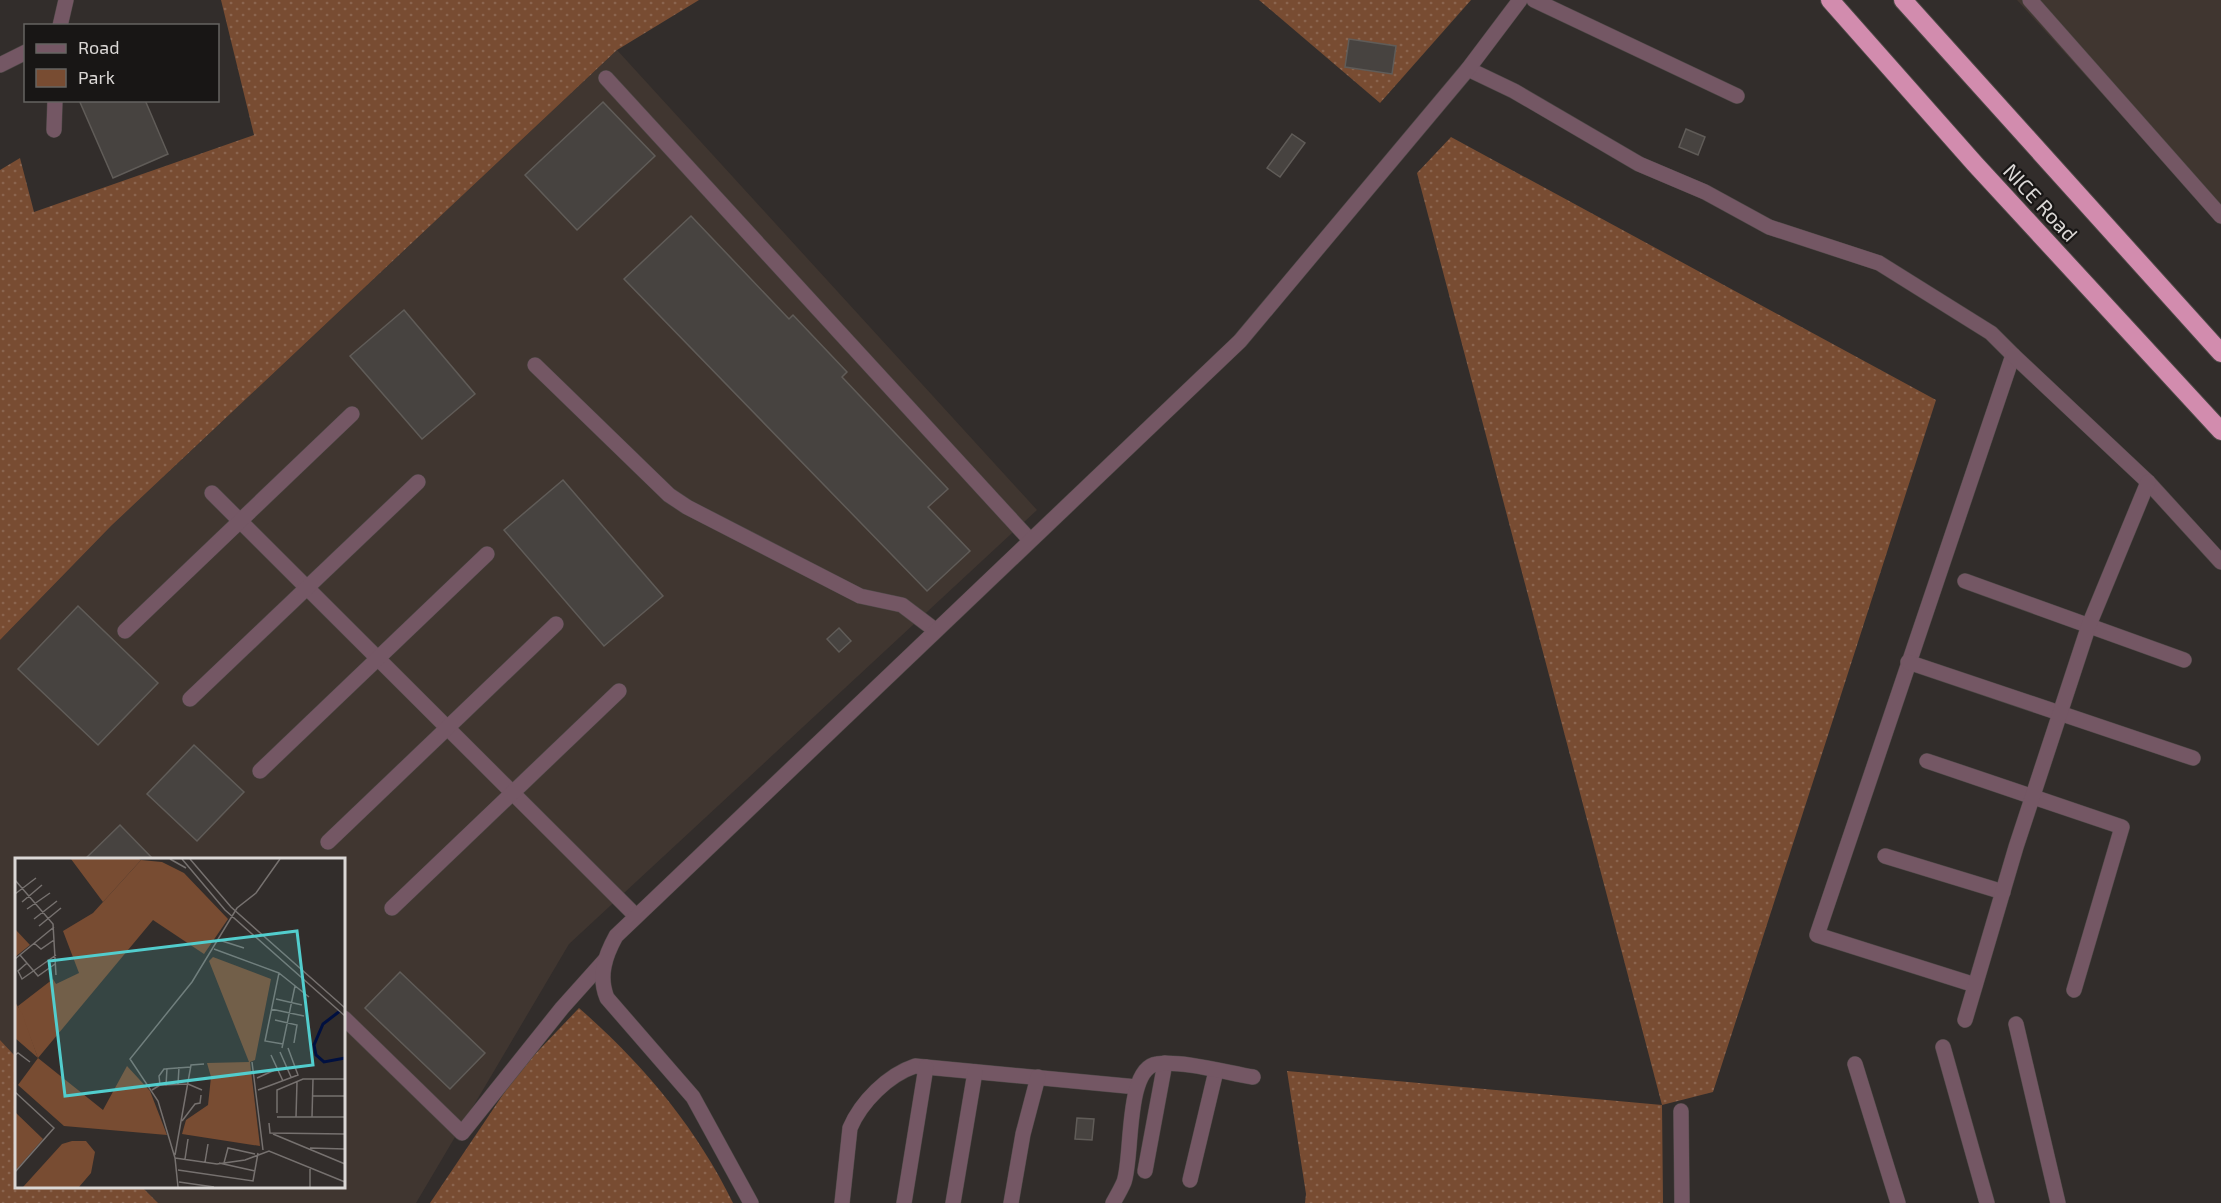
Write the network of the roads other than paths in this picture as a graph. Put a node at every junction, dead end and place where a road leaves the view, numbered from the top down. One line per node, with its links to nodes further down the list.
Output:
1 (66, 0): 7 (street)
2 (1520, 0): 10 (street)
3 (1534, 0): 12 (street)
4 (1830, 0): 20 (highway, NICE Road)
5 (1903, 0): 16 (highway, NICE Road)
6 (2030, 0): 15 (street)
7 (60, 24)
8 (24, 53): 9 (street)
9 (0, 65)
10 (1468, 69): 17 (street); 25 (street)
11 (606, 78): 25 (street)
12 (1737, 96)
13 (55, 102): 14 (street)
14 (54, 130)
15 (2221, 216)
16 (2221, 353)
17 (2013, 355): 22 (street); 36 (street)
18 (535, 365): 32 (street)
19 (352, 414): 24 (street)
20 (2221, 432)
21 (417, 482): 29 (street)
22 (2148, 482): 27 (street); 31 (street)
23 (212, 493): 24 (street)
24 (241, 521): 29 (street); 33 (street)
25 (1029, 540): 32 (street)
26 (487, 554): 34 (street)
27 (2221, 562)
28 (1965, 581): 31 (street)
29 (307, 587): 34 (street); 38 (street)
30 (556, 624): 40 (street)
31 (2089, 625): 35 (street); 39 (street)
32 (935, 630): 50 (street)
33 (125, 631)
34 (378, 658): 40 (street); 43 (street)
35 (2184, 660)
36 (1908, 662): 39 (street); 52 (street)
37 (620, 691): 44 (street)
38 (190, 699)
39 (2060, 713): 41 (street); 45 (street)
40 (447, 728): 44 (street); 46 (street)
41 (2193, 758)
42 (1927, 762): 45 (street)
43 (260, 771)
44 (512, 792): 49 (street); 50 (street)
45 (2032, 797): 48 (street); 53 (street)
46 (328, 842)
47 (1885, 856): 48 (street)
48 (2003, 892): 52 (street)
49 (392, 908)
50 (634, 915): 51 (street)
51 (605, 960): 54 (street); 70 (street)
52 (1975, 985): 55 (street)
53 (2073, 990)
54 (345, 1019)
55 (1965, 1020)
56 (2016, 1024): 78 (street)
57 (1942, 1047): 77 (street)
58 (1165, 1063): 61 (street); 65 (street); 67 (street)
59 (1855, 1064): 69 (street)
60 (926, 1067): 62 (street); 71 (street); 72 (street)
61 (1216, 1071): 64 (street); 68 (street)
62 (975, 1072): 63 (street); 73 (street)
63 (1038, 1077): 65 (street); 74 (street)
64 (1253, 1077)
65 (1137, 1087): 75 (street)
66 (1681, 1111): 76 (street)
67 (1144, 1171)
68 (1190, 1180)
69 (1895, 1202)
70 (751, 1203)
71 (842, 1203)
72 (904, 1203)
73 (953, 1203)
74 (1011, 1203)
75 (1113, 1203)
76 (1682, 1203)
77 (1987, 1203)
78 (2058, 1203)

